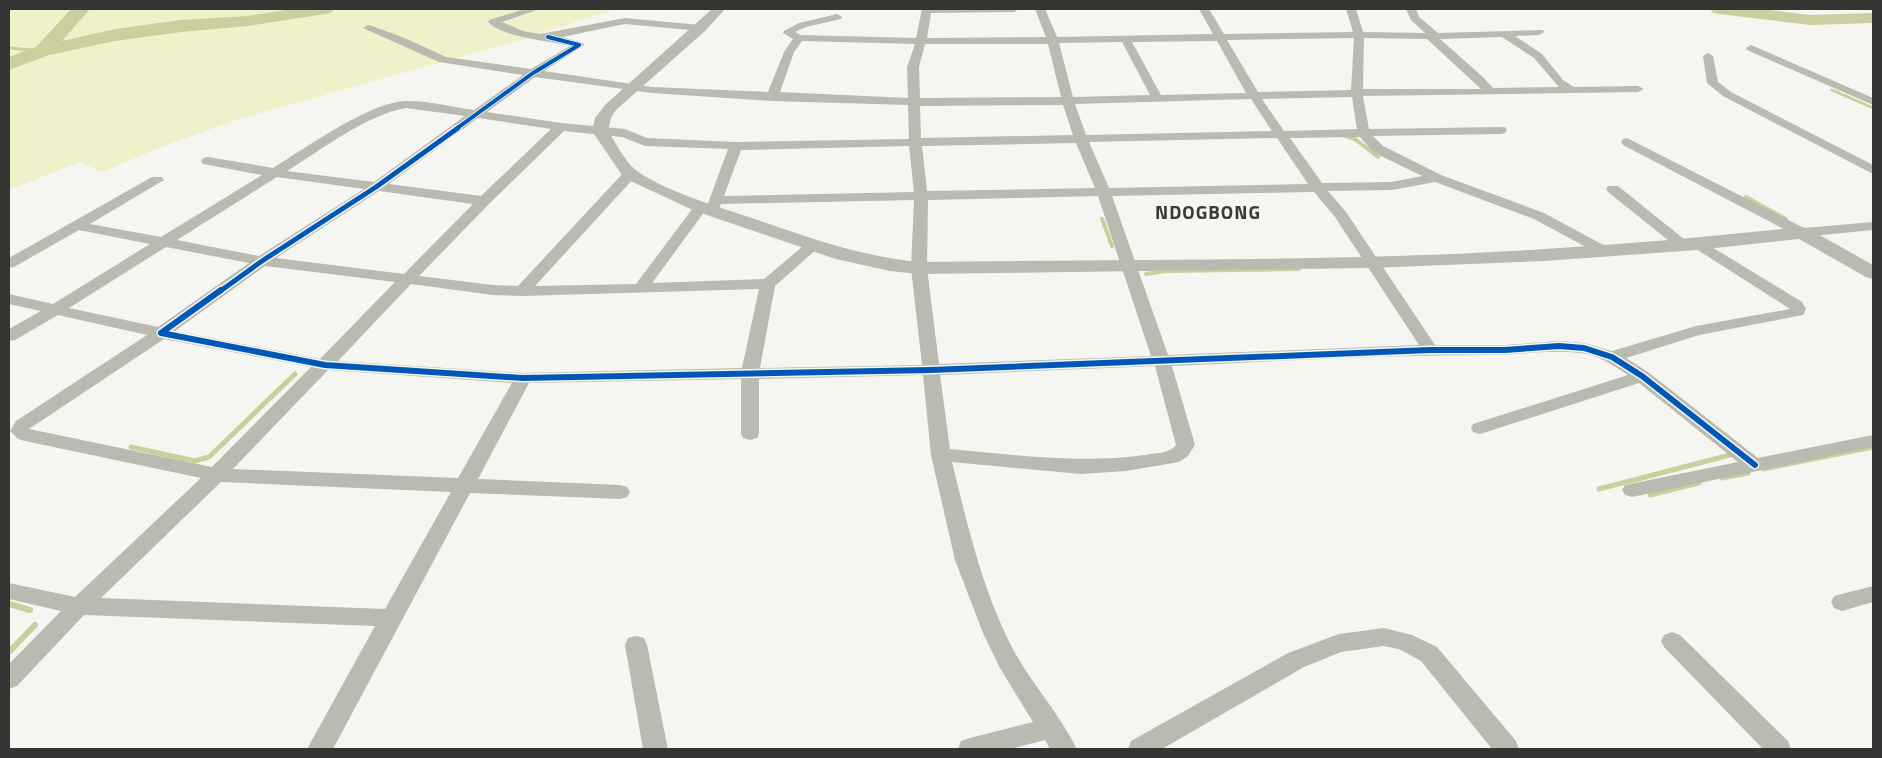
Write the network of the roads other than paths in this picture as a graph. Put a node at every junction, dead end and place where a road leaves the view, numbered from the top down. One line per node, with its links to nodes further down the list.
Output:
1 (534, 9): 16 (street)
2 (719, 9): 11 (main road)
3 (928, 9): 4 (street); 20 (street)
4 (1014, 9)
5 (1040, 9): 21 (street)
6 (1204, 9): 18 (street)
7 (1351, 9): 13 (street)
8 (1411, 9): 15 (street)
9 (837, 17): 17 (street)
10 (368, 28): 24 (street)
11 (700, 28): 16 (street); 25 (main road)
12 (1539, 32): 14 (street)
13 (1359, 35): 15 (street); 18 (street); 29 (street)
14 (1506, 35): 15 (street); 27 (street)
15 (1433, 36): 28 (street)
16 (548, 37): 24 (street)
17 (799, 38): 20 (street); 31 (street)
18 (1223, 38): 19 (street); 30 (street)
19 (1126, 40): 21 (street); 32 (street)
20 (921, 41): 21 (street); 34 (street)
21 (1053, 42): 33 (street)
22 (1751, 48): 35 (street)
23 (1708, 56): 47 (street)
24 (533, 73): 25 (street); 36 (street)
25 (631, 88): 31 (street); 39 (main road)
26 (1638, 89): 27 (street)
27 (1573, 90): 28 (street)
28 (1490, 92): 29 (street)
29 (1357, 93): 30 (street); 40 (street)
30 (1254, 96): 32 (street); 41 (street)
31 (772, 97): 34 (street)
32 (1157, 98): 33 (street)
33 (1068, 101): 34 (street); 42 (street)
34 (915, 102): 43 (street)
35 (1873, 102)
36 (475, 114): 37 (street); 48 (street); 52 (street)
37 (562, 127): 39 (street); 57 (street)
38 (1501, 130): 40 (street)
39 (600, 131): 45 (street); 49 (main road)
40 (1364, 134): 41 (street); 50 (street)
41 (1281, 135): 42 (street); 53 (street)
42 (1081, 139): 43 (street); 55 (street)
43 (915, 142): 45 (street); 56 (street)
44 (1626, 142): 61 (street)
45 (736, 146): 58 (street)
46 (208, 161): 48 (street)
47 (1873, 170)
48 (276, 173): 52 (street); 62 (street)
49 (630, 174): 58 (main road); 75 (street)
50 (1436, 178): 53 (street); 65 (street)
51 (156, 180): 59 (street)
52 (376, 187): 57 (street); 66 (street)
53 (1318, 188): 55 (street); 67 (street)
54 (1613, 189): 63 (street)
55 (1104, 192): 56 (street); 69 (street)
56 (921, 195): 58 (street); 70 (street)
57 (484, 201): 72 (street)
58 (710, 206): 64 (main road); 74 (street)
59 (75, 225): 62 (street); 68 (street)
60 (1873, 226): 61 (street)
61 (1802, 234): 63 (main road); 71 (main road)
62 (163, 242): 66 (street); 77 (street)
63 (1690, 244): 65 (main road); 81 (street)
64 (814, 245): 70 (main road); 73 (street)
65 (1602, 250): 67 (main road)
66 (262, 261): 72 (street); 78 (street)
67 (1370, 262): 69 (main road); 80 (street)
68 (9, 264)
69 (1127, 264): 70 (main road); 82 (street)
70 (919, 268): 84 (street)
71 (1873, 273)
72 (407, 279): 75 (street); 83 (street)
73 (768, 284): 74 (street); 85 (street)
74 (641, 288): 75 (street)
75 (522, 291)
76 (9, 299): 77 (street)
77 (56, 309): 78 (street); 79 (street)
78 (161, 333): 83 (street); 93 (street)
79 (9, 336)
80 (1430, 350): 81 (street); 82 (street)
81 (1612, 357): 86 (street)
82 (1162, 362): 84 (street); 91 (street)
83 (325, 365): 87 (street); 93 (street)
84 (931, 370): 85 (street); 91 (street)
85 (750, 373): 87 (street); 89 (street)
86 (1642, 376): 88 (street); 92 (street)
87 (523, 378): 94 (street)
88 (1480, 428)
89 (750, 434)
90 (1873, 441): 92 (street)
91 (941, 455): 105 (street)
92 (1755, 465): 95 (street)
93 (216, 475): 94 (street); 100 (street)
94 (465, 484): 96 (street); 101 (street)
95 (1632, 490)
96 (620, 492)
97 (9, 591): 100 (street)
98 (1873, 594): 99 (street)
99 (1842, 602)
100 (79, 606): 101 (street); 104 (street)
101 (391, 618): 106 (street)
102 (1672, 641): 112 (street)
103 (636, 645): 107 (street)
104 (9, 678)
105 (1050, 728): 108 (street); 109 (street)
106 (320, 749)
107 (656, 749)
108 (970, 749)
109 (1064, 749)
110 (1140, 749): 111 (street)
111 (1507, 749)
112 (1779, 749)

